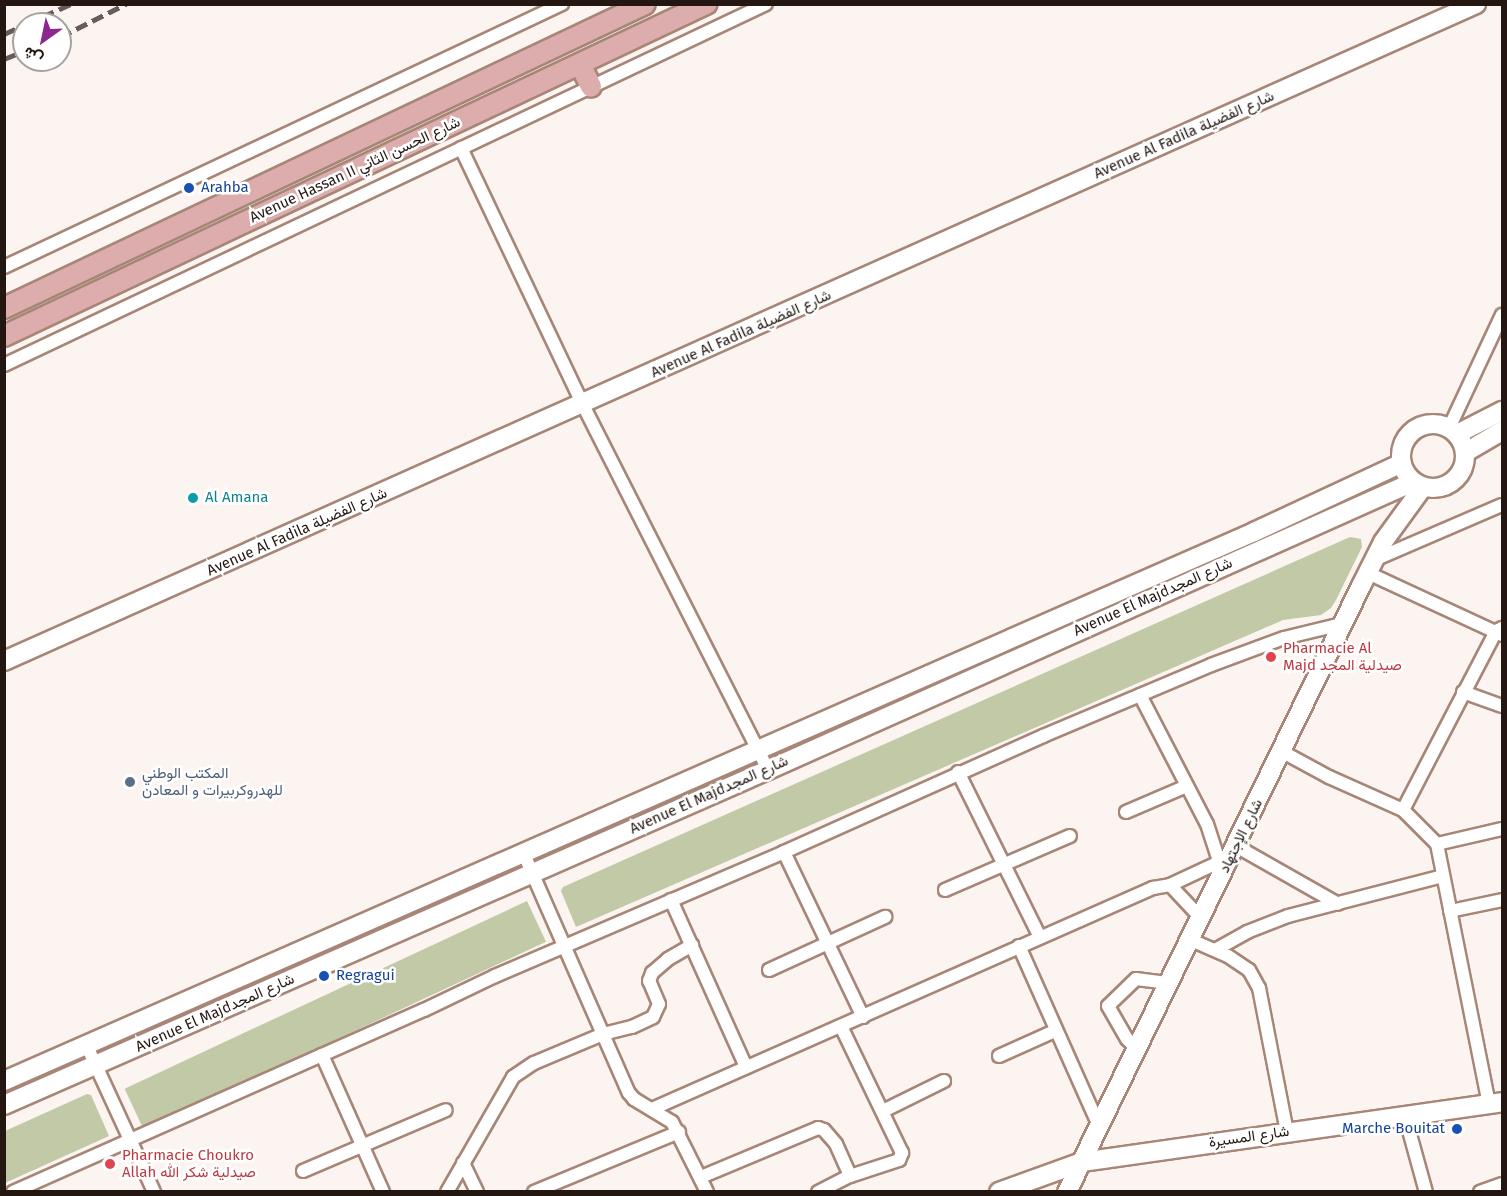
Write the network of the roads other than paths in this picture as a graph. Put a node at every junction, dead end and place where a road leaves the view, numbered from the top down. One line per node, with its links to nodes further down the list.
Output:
1 (562, 4): 9 (street)
2 (645, 4): 10 (main road, Avenue Hassan II شارع الحسن الثاني)
3 (706, 4): 6 (main road, Avenue Hassan II شارع الحسن الثاني)
4 (766, 4): 7 (street)
5 (1476, 4): 14 (main road, Avenue Al Fadila شارع الفضيلة)
6 (580, 64): 7 (main road); 12 (main road, Avenue Hassan II شارع الحسن الثاني)
7 (591, 87): 8 (street)
8 (461, 148): 13 (street); 14 (street)
9 (4, 267)
10 (4, 308)
11 (1503, 315): 17 (street)
12 (4, 336)
13 (4, 364)
14 (583, 405): 25 (main road, Avenue Al Fadila شارع الفضيلة); 29 (street)
15 (1503, 411): 17 (main road)
16 (1503, 430): 18 (main road)
17 (1453, 431): 18 (main road); 19 (main road)
18 (1466, 452): 20 (main road)
19 (1402, 464): 20 (main road); 29 (main road, Avenue El Majdشارع المجد)
20 (1418, 484): 22 (main road, شارع الإجتهاد); 31 (main road, Avenue El Majdشارع المجد)
21 (1503, 505): 22 (street)
22 (1371, 566): 23 (main road, شارع الإجتهاد); 24 (street)
23 (1342, 624): 27 (street); 30 (main road, شارع الإجتهاد)
24 (1500, 631): 26 (street)
25 (4, 662)
26 (1463, 692): 28 (street); 35 (street)
27 (1140, 695): 32 (street); 33 (street)
28 (1503, 706)
29 (758, 750): 31 (street); 34 (main road, Avenue El Majdشارع المجد)
30 (1281, 751): 35 (street); 41 (main road, شارع الإجتهاد)
31 (768, 770): 37 (main road, Avenue El Majdشارع المجد)
32 (958, 772): 43 (street); 44 (street)
33 (1187, 786): 36 (street); 45 (street)
34 (643, 800): 37 (main road); 42 (main road, Avenue El Majdشارع المجد)
35 (1403, 810): 40 (street)
36 (1126, 812)
37 (653, 820): 46 (main road, Avenue El Majdشارع المجد)
38 (1503, 829): 40 (street)
39 (1070, 836): 44 (street)
40 (1437, 844): 47 (street)
41 (1236, 846): 45 (main road, شارع الإجتهاد); 52 (street)
42 (524, 852): 46 (street); 69 (main road, Avenue El Majdشارع المجد)
43 (784, 852): 50 (street); 59 (street)
44 (1003, 863): 49 (street); 56 (street)
45 (1223, 863): 48 (street); 55 (main road, شارع الإجتهاد)
46 (532, 873): 60 (street); 73 (main road, Avenue El Majdشارع المجد)
47 (1443, 876): 52 (street); 53 (street)
48 (1170, 885): 55 (street); 56 (street)
49 (945, 890)
50 (671, 900): 58 (street); 60 (street)
51 (1503, 900): 53 (street)
52 (1338, 904): 62 (street)
53 (1450, 911): 77 (street)
54 (885, 917): 59 (street)
55 (1201, 918): 57 (main road, شارع الإجتهاد)
56 (1040, 937): 61 (street)
57 (1191, 940): 62 (street); 64 (main road, شارع الإجتهاد)
58 (692, 945): 68 (street); 74 (street)
59 (828, 945): 63 (street); 65 (street)
60 (567, 946): 68 (street); 71 (street)
61 (1019, 946): 65 (street); 67 (street)
62 (1215, 951): 85 (street)
63 (769, 970)
64 (1170, 983): 70 (main road, شارع الإجتهاد); 70 (street)
65 (863, 1017): 66 (street)
66 (841, 1026): 74 (street); 81 (street)
67 (1055, 1031): 72 (street); 83 (street)
68 (603, 1034): 79 (street); 89 (street)
69 (86, 1044): 73 (street); 75 (main road, Avenue El Majdشارع المجد)
70 (1137, 1049): 83 (main road, شارع الإجتهاد)
71 (322, 1054): 86 (street); 87 (street)
72 (999, 1056)
73 (96, 1065): 78 (main road, Avenue El Majdشارع المجد); 86 (street)
74 (746, 1067): 79 (street)
75 (4, 1081)
76 (944, 1081): 81 (street)
77 (1496, 1103): 82 (main road, شارع المسيرة)
78 (4, 1105)
79 (652, 1109): 84 (street)
80 (446, 1110): 87 (street)
81 (883, 1111): 91 (street)
82 (1405, 1116): 85 (main road, شارع المسيرة); 105 (street)
83 (1099, 1126): 88 (main road, شارع الإجتهاد)
84 (679, 1132): 92 (street); 100 (street)
85 (1287, 1132): 88 (main road, شارع المسيرة)
86 (130, 1139): 94 (street); 96 (street)
87 (364, 1146): 90 (street); 97 (street)
88 (1082, 1162): 103 (main road, شارع المسيرة); 104 (main road, شارع الإجتهاد)
89 (463, 1163): 98 (street); 99 (street)
90 (303, 1171)
91 (850, 1176): 92 (street); 102 (street)
92 (701, 1177): 101 (street)
93 (1503, 1185): 106 (street)
94 (28, 1188): 95 (street)
95 (13, 1191)
96 (154, 1191)
97 (382, 1191)
98 (447, 1191)
99 (477, 1191)
100 (534, 1191)
101 (707, 1191)
102 (818, 1191)
103 (999, 1191)
104 (1067, 1191)
105 (1426, 1191)
106 (1480, 1191)

